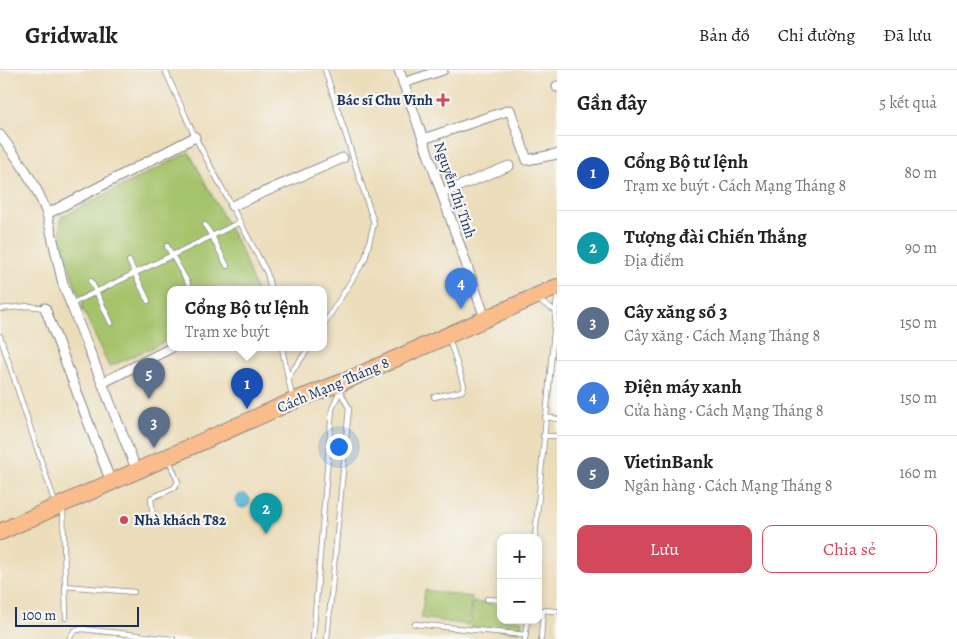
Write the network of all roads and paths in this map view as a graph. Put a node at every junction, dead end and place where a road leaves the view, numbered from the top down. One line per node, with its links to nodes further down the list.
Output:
1 (165, 70): 7 (lane)
2 (325, 70): 36 (lane)
3 (399, 70): 5 (street, Nguyễn Thị Tính)
4 (443, 70): 5 (street)
5 (403, 83): 8 (street, Nguyễn Thị Tính)
6 (0, 135): 14 (street)
7 (195, 136): 13 (lane); 14 (street)
8 (423, 139): 9 (street); 12 (street, Nguyễn Thị Tính)
9 (557, 154)
10 (343, 158): 13 (street)
11 (509, 166): 12 (street)
12 (442, 193): 35 (street, Nguyễn Thị Tính)
13 (232, 206): 15 (lane)
14 (47, 214): 31 (street)
15 (240, 222): 17 (lane); 25 (lane)
16 (205, 225): 17 (lane)
17 (212, 236): 19 (lane); 21 (lane)
18 (167, 246): 19 (lane)
19 (172, 256): 22 (lane); 24 (lane)
20 (129, 261): 22 (lane)
21 (227, 266)
22 (135, 274): 27 (lane); 30 (lane)
23 (91, 281): 27 (lane)
24 (188, 284)
25 (270, 286)
26 (557, 287): 28 (highway, Cách Mạng Tháng 8)
27 (96, 292): 31 (lane); 37 (lane)
28 (533, 297): 34 (lane); 35 (highway, Cách Mạng Tháng 8)
29 (557, 298): 34 (lane)
30 (148, 301)
31 (71, 304): 44 (street)
32 (45, 308): 33 (lane); 54 (street)
33 (0, 309)
34 (556, 311): 48 (lane)
35 (485, 318): 38 (highway, Cách Mạng Tháng 8)
36 (327, 320)
37 (111, 323)
38 (448, 335): 45 (highway, Cách Mạng Tháng 8); 46 (lane)
39 (0, 336): 55 (lane)
40 (167, 350): 44 (street)
41 (283, 351): 43 (lane)
42 (307, 351): 43 (lane)
43 (288, 377): 47 (lane)
44 (102, 383): 53 (street)
45 (342, 388): 47 (highway, Cách Mạng Tháng 8); 72 (lane); 73 (lane)
46 (434, 397)
47 (293, 401): 52 (highway, Cách Mạng Tháng 8)
48 (545, 418): 49 (lane); 50 (lane)
49 (557, 419)
50 (543, 436): 51 (lane); 58 (lane)
51 (557, 436)
52 (168, 457): 53 (highway, Cách Mạng Tháng 8); 56 (lane)
53 (137, 470): 54 (highway, Cách Mạng Tháng 8)
54 (111, 482): 55 (highway, Cách Mạng Tháng 8)
55 (59, 506): 57 (highway, Cách Mạng Tháng 8); 59 (lane)
56 (153, 519)
57 (0, 531)
58 (535, 534)
59 (65, 586): 60 (lane); 65 (lane)
60 (134, 592)
61 (487, 599): 62 (lane)
62 (497, 600)
63 (542, 610): 64 (lane)
64 (557, 611)
65 (66, 618)
66 (415, 624): 69 (lane)
67 (527, 624): 69 (lane)
68 (541, 624): 74 (lane)
69 (526, 637)
70 (69, 639): 71 (lane)
71 (171, 639)
72 (313, 639)
73 (326, 639)
74 (541, 639)

